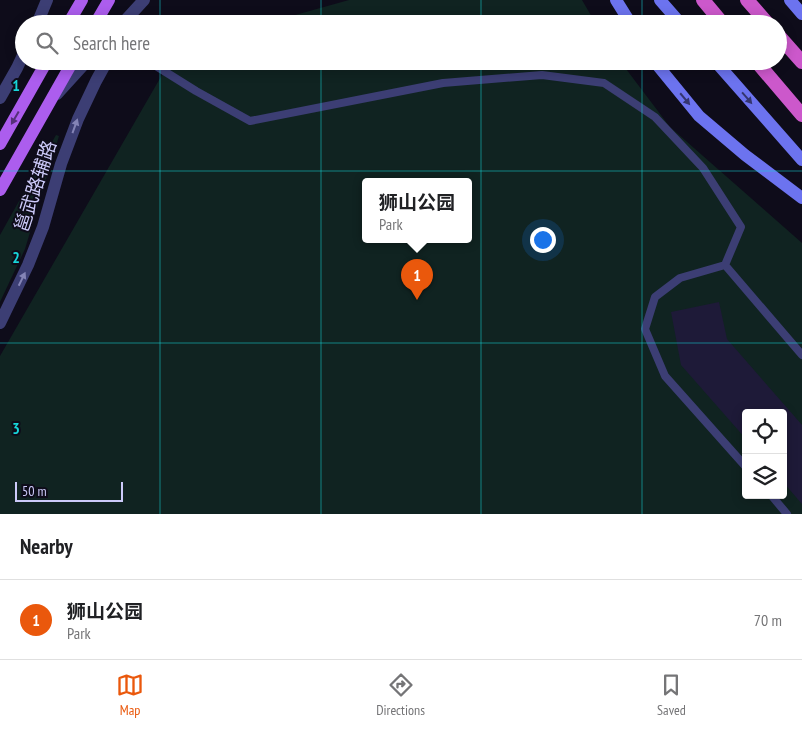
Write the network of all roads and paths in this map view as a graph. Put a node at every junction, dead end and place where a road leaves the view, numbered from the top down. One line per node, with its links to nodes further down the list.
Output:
1 (47, 0): 11 (street)
2 (82, 0): 12 (main road)
3 (109, 0): 13 (main road)
4 (146, 0): 14 (street); 15 (street)
5 (616, 0): 16 (main road)
6 (660, 0): 17 (main road)
7 (703, 0): 18 (highway)
8 (747, 0): 19 (highway)
9 (790, 0): 10 (main road)
10 (802, 14)
11 (41, 15)
12 (73, 15)
13 (100, 15)
14 (131, 15)
15 (137, 15)
16 (625, 15)
17 (673, 15)
18 (716, 15)
19 (760, 15)
20 (787, 45): 21 (highway)
21 (802, 62)
22 (16, 70): 32 (street)
23 (16, 70): 34 (street)
24 (42, 70): 36 (main road, one-way to 36)
25 (68, 70): 33 (main road)
26 (79, 70): 33 (street)
27 (102, 70): 41 (street, 邕武路辅路, one-way to 27)
28 (162, 70): 40 (lane)
29 (661, 70): 39 (main road, one-way to 39)
30 (722, 70): 37 (main road, one-way to 37)
31 (764, 70): 35 (highway)
32 (0, 98)
33 (49, 103): 38 (main road)
34 (0, 109)
35 (802, 115)
36 (0, 144)
37 (802, 160)
38 (0, 190)
39 (802, 198)
40 (725, 265): 42 (lane); 43 (lane)
41 (0, 323)
42 (802, 355)
43 (742, 463)
44 (775, 499): 45 (lane)
45 (788, 514)

